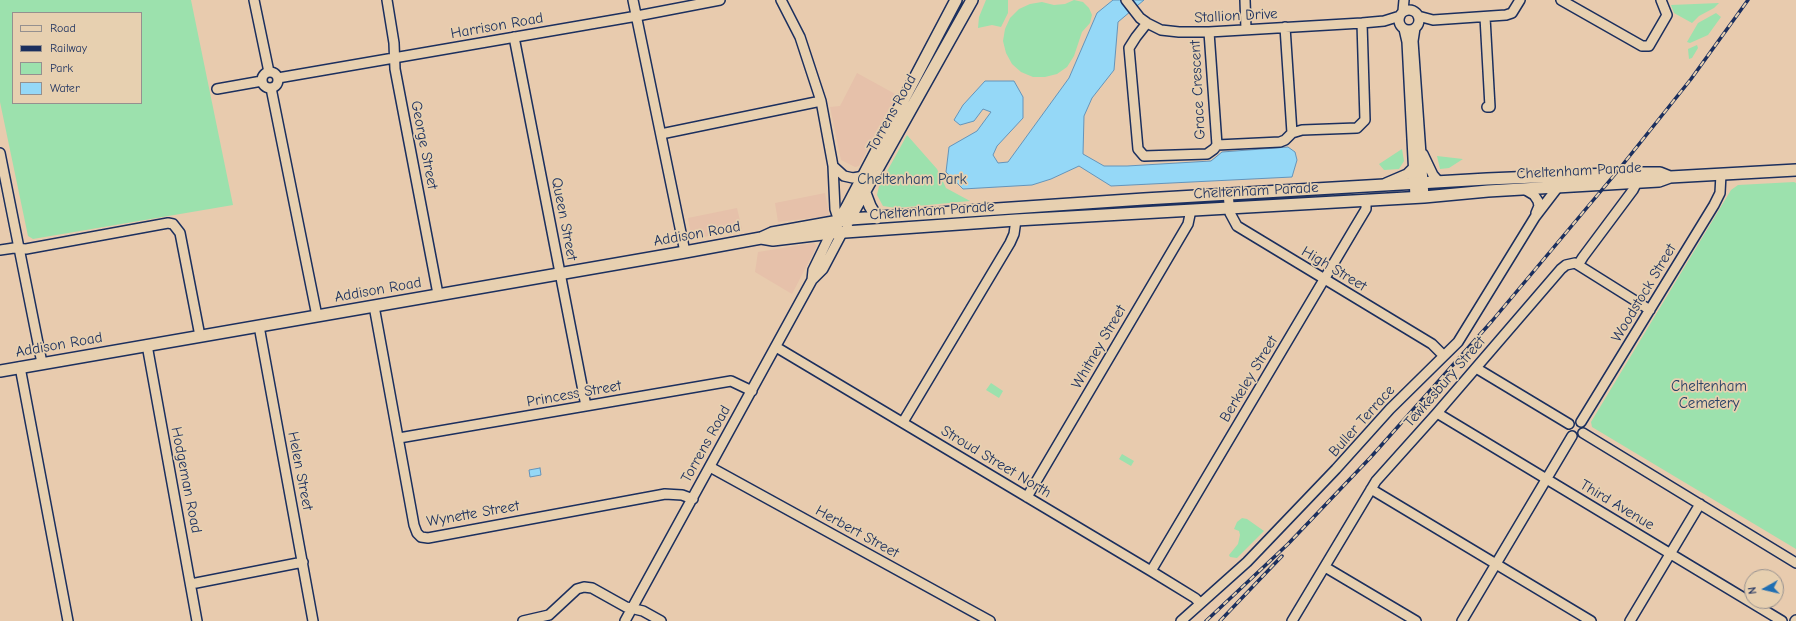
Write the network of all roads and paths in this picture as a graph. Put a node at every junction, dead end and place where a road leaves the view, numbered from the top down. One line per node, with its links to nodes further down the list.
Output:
1 (254, 0): 33 (street)
2 (387, 0): 32 (street, George Street)
3 (634, 0): 18 (street)
4 (720, 0): 18 (street, Harrison Road)
5 (781, 0): 38 (street)
6 (956, 0): 30 (main road, Torrens Road)
7 (972, 0): 31 (main road, Torrens Road)
8 (1126, 0): 22 (street, Stallion Drive)
9 (1245, 0): 27 (street)
10 (1404, 0): 16 (street)
11 (1412, 0): 17 (street)
12 (1520, 0): 19 (street)
13 (1561, 0): 15 (street)
14 (1661, 0): 15 (street)
15 (1575, 4)
16 (1402, 13): 17 (street); 21 (street, Stallion Drive); 25 (street)
17 (1416, 14): 20 (street); 26 (street)
18 (637, 16): 29 (street, Harrison Road); 41 (street)
19 (1485, 18): 20 (street); 39 (street)
20 (1433, 20): 26 (street)
21 (1384, 21): 23 (street, Stallion Drive); 25 (street, Stallion Drive)
22 (1147, 23): 28 (street, Stallion Drive); 42 (street, Grace Crescent)
23 (1362, 23): 24 (street, Stallion Drive); 40 (street)
24 (1285, 27): 27 (street, Stallion Drive); 40 (street)
25 (1402, 27): 26 (street); 46 (street)
26 (1416, 27): 43 (street)
27 (1246, 29): 28 (street, Stallion Drive)
28 (1209, 32): 42 (street, Grace Crescent)
29 (514, 37): 32 (street, Harrison Road); 74 (street, Queen Street)
30 (933, 44): 31 (main road); 49 (main road, Torrens Road)
31 (946, 46): 57 (main road, Torrens Road)
32 (394, 58): 34 (street, Harrison Road); 76 (street, George Street)
33 (269, 72): 34 (street); 35 (street)
34 (278, 78): 36 (street)
35 (262, 81): 36 (street); 37 (street)
36 (271, 88): 79 (street)
37 (217, 89)
38 (821, 101): 41 (street); 45 (street)
39 (1487, 107)
40 (1292, 133): 42 (street)
41 (661, 134): 72 (street)
42 (1217, 145)
43 (1420, 147): 51 (street); 53 (street)
44 (0, 153): 70 (street)
45 (833, 166): 49 (street); 67 (street)
46 (1414, 167): 53 (street); 54 (street)
47 (1796, 170): 48 (main road, Cheltenham Parade)
48 (1721, 174): 50 (main road, Cheltenham Parade); 78 (street, Woodstock Street)
49 (864, 176): 67 (main road, Torrens Road)
50 (1670, 177): 51 (main road, Cheltenham Parade); 52 (main road, Cheltenham Parade)
51 (1439, 182): 53 (main road, Cheltenham Parade)
52 (1637, 182): 55 (main road, Cheltenham Parade); 73 (street)
53 (1419, 183): 54 (main road, Cheltenham Parade); 59 (street)
54 (1375, 186): 58 (main road, Cheltenham Parade)
55 (1558, 187): 56 (main road, Cheltenham Parade); 63 (street, Buller Terrace)
56 (1524, 189): 59 (main road, Cheltenham Parade); 63 (street, Buller Terrace)
57 (864, 193): 64 (main road); 65 (main road, Torrens Road)
58 (1228, 194): 61 (street, High Street); 64 (main road, Cheltenham Parade)
59 (1420, 197): 60 (main road, Cheltenham Parade)
60 (1366, 200): 61 (main road, Cheltenham Parade); 75 (street, Berkeley Street)
61 (1229, 208): 62 (main road, Cheltenham Parade); 75 (street, High Street)
62 (1191, 210): 66 (main road, Cheltenham Parade); 101 (street, Whitney Street)
63 (1535, 216): 84 (street, Buller Terrace)
64 (877, 218): 65 (main road, Cheltenham Parade)
65 (850, 219): 67 (main road, Cheltenham Parade); 68 (main road, Torrens Road)
66 (1016, 220): 68 (main road, Cheltenham Parade); 92 (street)
67 (839, 221): 68 (main road, Torrens Road); 69 (main road, Addison Road)
68 (837, 233): 69 (main road, Addison Road); 83 (street, Torrens Road)
69 (761, 238): 72 (main road, Addison Road)
70 (19, 248): 71 (street); 81 (street); 85 (street)
71 (0, 250)
72 (685, 252): 74 (main road, Addison Road)
73 (1578, 266): 78 (street); 87 (street, Tewkesbury Street)
74 (561, 273): 76 (main road, Addison Road); 90 (street, Queen Street)
75 (1325, 280): 84 (street, High Street); 109 (street, Berkeley Street)
76 (438, 294): 77 (main road, Addison Road)
77 (374, 306): 79 (main road, Addison Road); 97 (street, Wynette Street)
78 (1650, 310): 93 (street, Woodstock Street)
79 (317, 316): 80 (main road, Addison Road)
80 (259, 326): 81 (main road, Addison Road); 105 (street, Helen Street)
81 (200, 336): 82 (main road, Addison Road)
82 (147, 345): 85 (main road, Addison Road); 110 (street, Hodgeman Road)
83 (776, 346): 89 (street, Torrens Road); 92 (street, Stroud Street North)
84 (1443, 355): 111 (street, Buller Terrace)
85 (42, 363): 86 (main road, Addison Road)
86 (20, 367): 88 (main road, Addison Road); 113 (street)
87 (1476, 368): 91 (street, Tewkesbury Street); 94 (street)
88 (0, 371)
89 (752, 391): 90 (street, Princess Street); 98 (street, Torrens Road)
90 (586, 406): 97 (street, Princess Street)
91 (1437, 413): 99 (street, Third Avenue); 100 (street, Tewkesbury Street)
92 (903, 422): 101 (street, Stroud Street North)
93 (1581, 422): 94 (street); 95 (street)
94 (1569, 424): 96 (street)
95 (1583, 433): 96 (street); 103 (street)
96 (1572, 436): 99 (street)
97 (399, 438): 102 (street, Wynette Street)
98 (710, 467): 102 (street, Torrens Road); 119 (street, Herbert Street)
99 (1547, 479): 104 (street, Third Avenue); 107 (street)
100 (1372, 489): 107 (street); 108 (street, Tewkesbury Street)
101 (1027, 497): 109 (street, Stroud Street North)
102 (693, 499): 112 (street, Torrens Road)
103 (1700, 504): 104 (street); 106 (street)
104 (1671, 554): 125 (street); 126 (street, Third Avenue)
105 (303, 562): 110 (street); 115 (street, Helen Street)
106 (1796, 563)
107 (1495, 564): 123 (street); 124 (street)
108 (1325, 567): 121 (street, Tewkesbury Street); 122 (street)
109 (1151, 571): 111 (street, Stroud Street North)
110 (191, 584): 114 (street, Hodgeman Road)
111 (1200, 603): 120 (street, Buller Terrace)
112 (632, 608): 116 (street); 117 (street, Torrens Road); 118 (street)
113 (68, 621)
114 (198, 621)
115 (314, 621)
116 (523, 621)
117 (625, 621)
118 (661, 621)
119 (990, 621)
120 (1181, 621)
121 (1292, 621)
122 (1416, 621)
123 (1462, 621)
124 (1591, 621)
125 (1630, 621)
126 (1782, 621)

